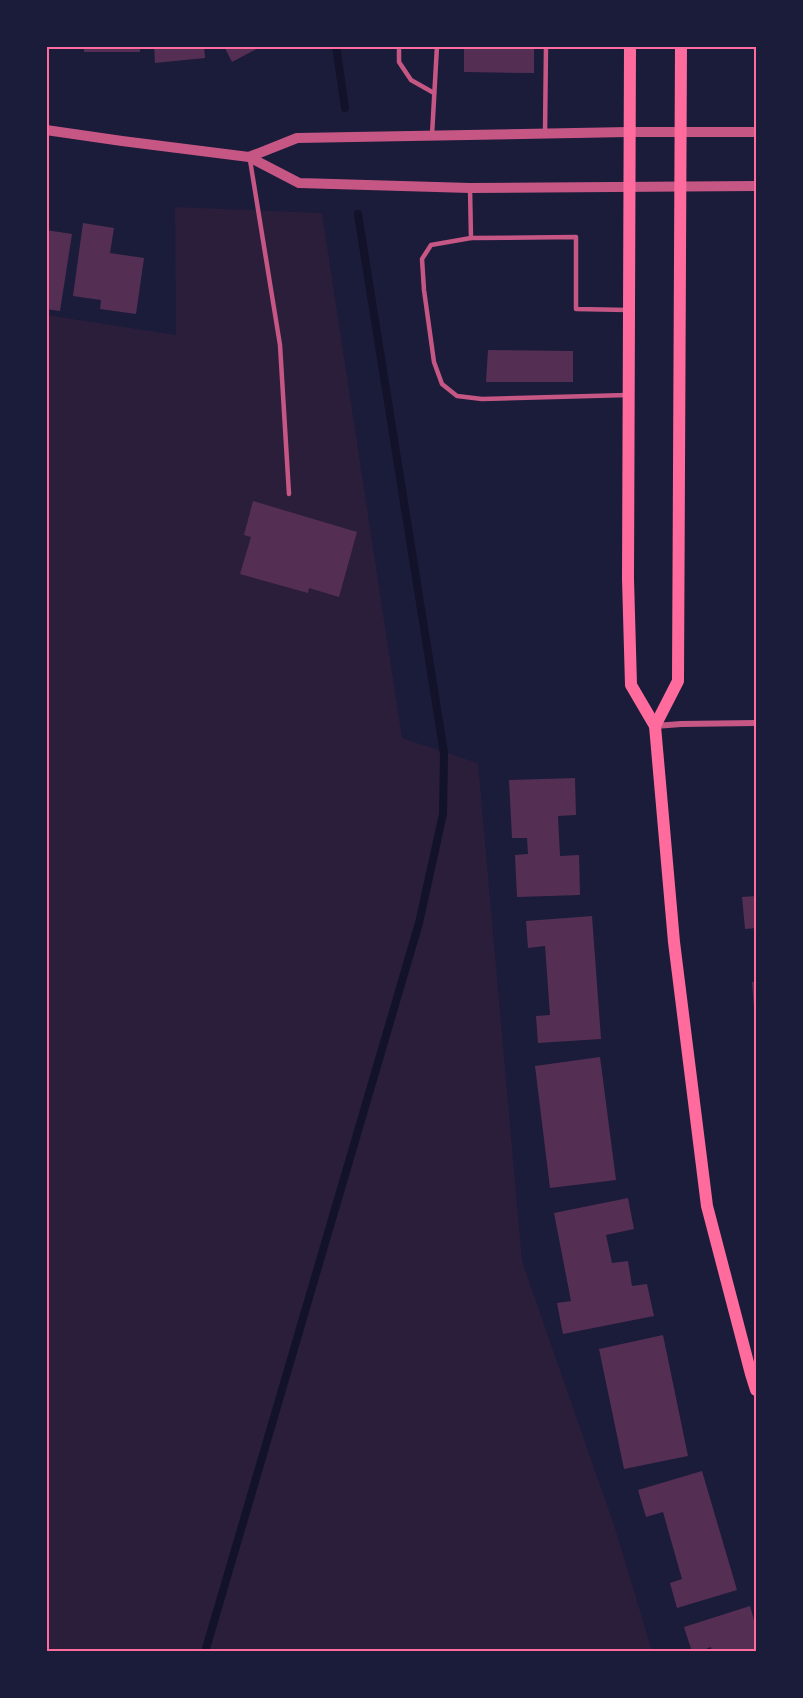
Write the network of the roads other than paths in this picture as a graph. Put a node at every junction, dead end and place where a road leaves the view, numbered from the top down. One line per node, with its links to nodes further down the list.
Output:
1 (399, 46): 6 (lane)
2 (437, 46): 6 (lane)
3 (546, 46): 11 (lane)
4 (630, 46): 9 (main road)
5 (681, 46): 8 (main road)
6 (434, 93): 12 (lane)
7 (46, 130): 13 (street)
8 (680, 131): 9 (street); 10 (street); 16 (main road)
9 (629, 132): 11 (street); 14 (main road)
10 (756, 132)
11 (545, 133): 12 (street)
12 (432, 135): 13 (street)
13 (249, 157): 17 (street); 21 (lane)
14 (629, 186): 16 (street); 17 (street); 19 (main road)
15 (756, 186): 16 (street)
16 (680, 187): 23 (main road)
17 (471, 188): 18 (lane)
18 (471, 238): 19 (lane); 20 (lane)
19 (629, 310): 20 (main road)
20 (628, 394): 23 (main road)
21 (289, 494)
22 (756, 723): 23 (street)
23 (655, 726): 24 (main road)
24 (754, 1374): 25 (main road)
25 (756, 1390)

